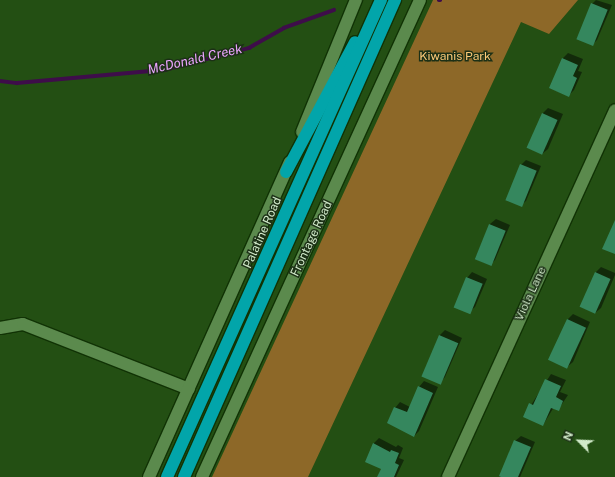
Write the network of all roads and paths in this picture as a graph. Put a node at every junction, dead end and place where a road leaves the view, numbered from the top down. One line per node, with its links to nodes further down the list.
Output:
1 (356, 0): 7 (street)
2 (377, 0): 7 (highway)
3 (381, 0): 11 (highway, Palatine Road)
4 (420, 0): 13 (street, Frontage Road)
5 (394, 2): 12 (highway)
6 (615, 110): 14 (street, Viola Lane)
7 (286, 172): 9 (street)
8 (0, 328): 9 (street)
9 (189, 389): 10 (street)
10 (149, 477)
11 (167, 477)
12 (184, 477)
13 (202, 477)
14 (448, 477)

